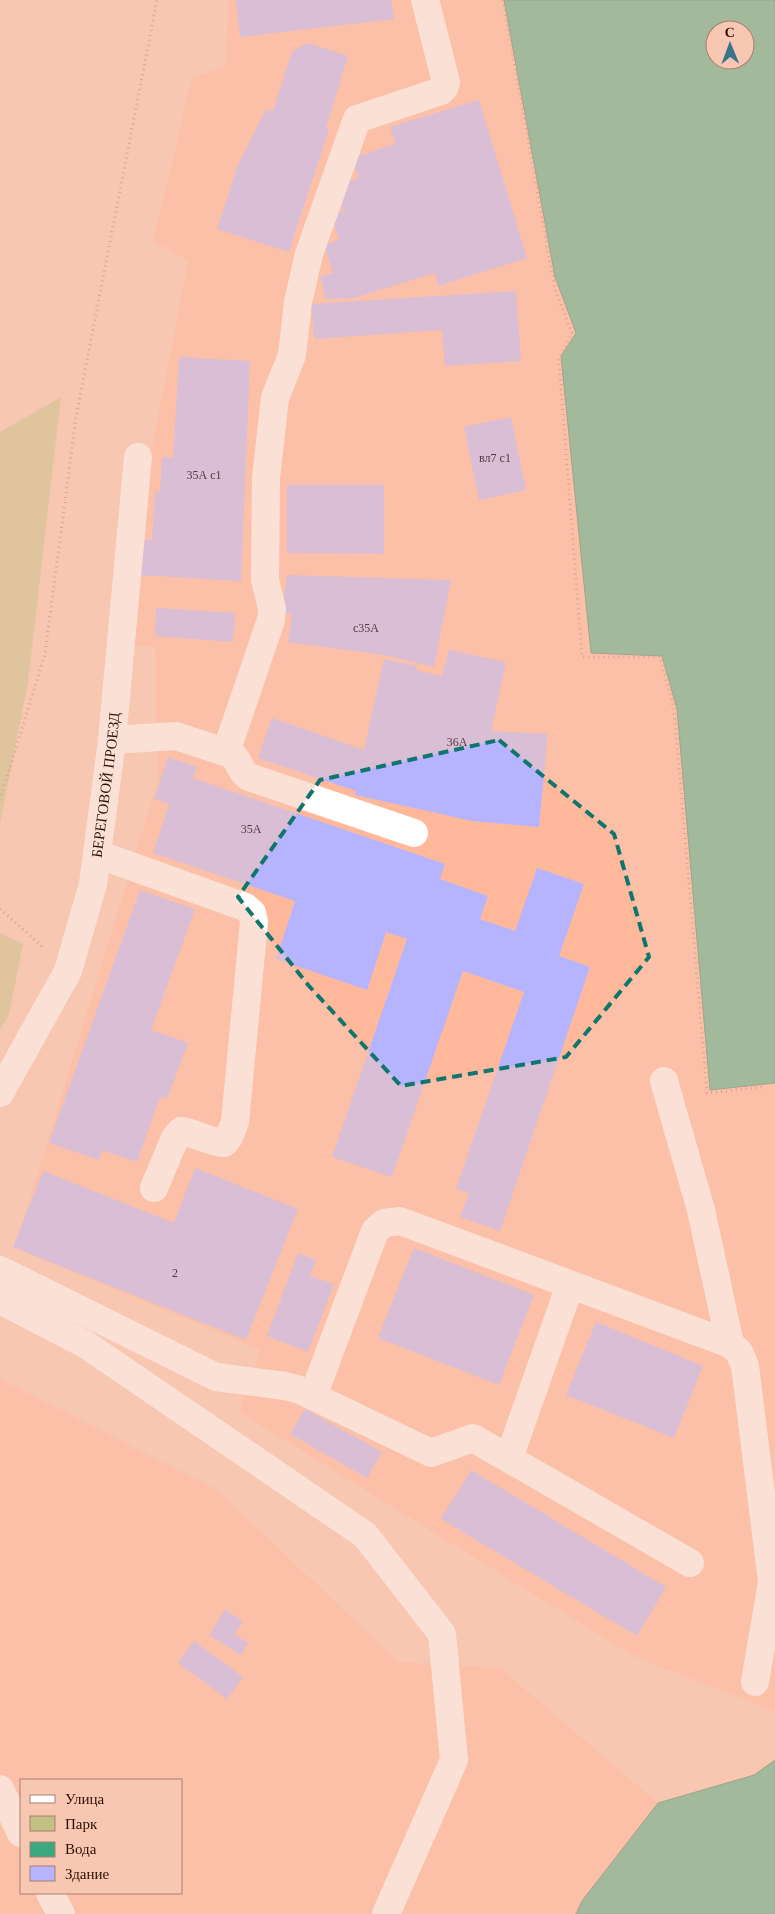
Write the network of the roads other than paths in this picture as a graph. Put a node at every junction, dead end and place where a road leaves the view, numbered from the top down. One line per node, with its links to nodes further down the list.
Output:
1 (425, 0): 4 (street)
2 (138, 457): 3 (street, БЕРЕГОВОЙ ПРОЕЗД)
3 (112, 740): 4 (street); 6 (street, БЕРЕГОВОЙ ПРОЕЗД)
4 (226, 752): 5 (street)
5 (414, 834)
6 (97, 854): 8 (street, БЕРЕГОВОЙ ПРОЕЗД); 9 (street)
7 (664, 1081): 13 (street)
8 (0, 1093)
9 (154, 1188)
10 (0, 1270): 14 (street)
11 (570, 1285): 13 (street); 14 (street); 15 (street)
12 (0, 1300): 22 (street)
13 (730, 1344): 17 (street)
14 (314, 1396): 15 (street)
15 (509, 1458): 16 (street)
16 (690, 1563)
17 (755, 1682)
18 (0, 1789): 19 (street)
19 (20, 1831)
20 (51, 1894): 21 (street)
21 (61, 1914)
22 (386, 1914)

